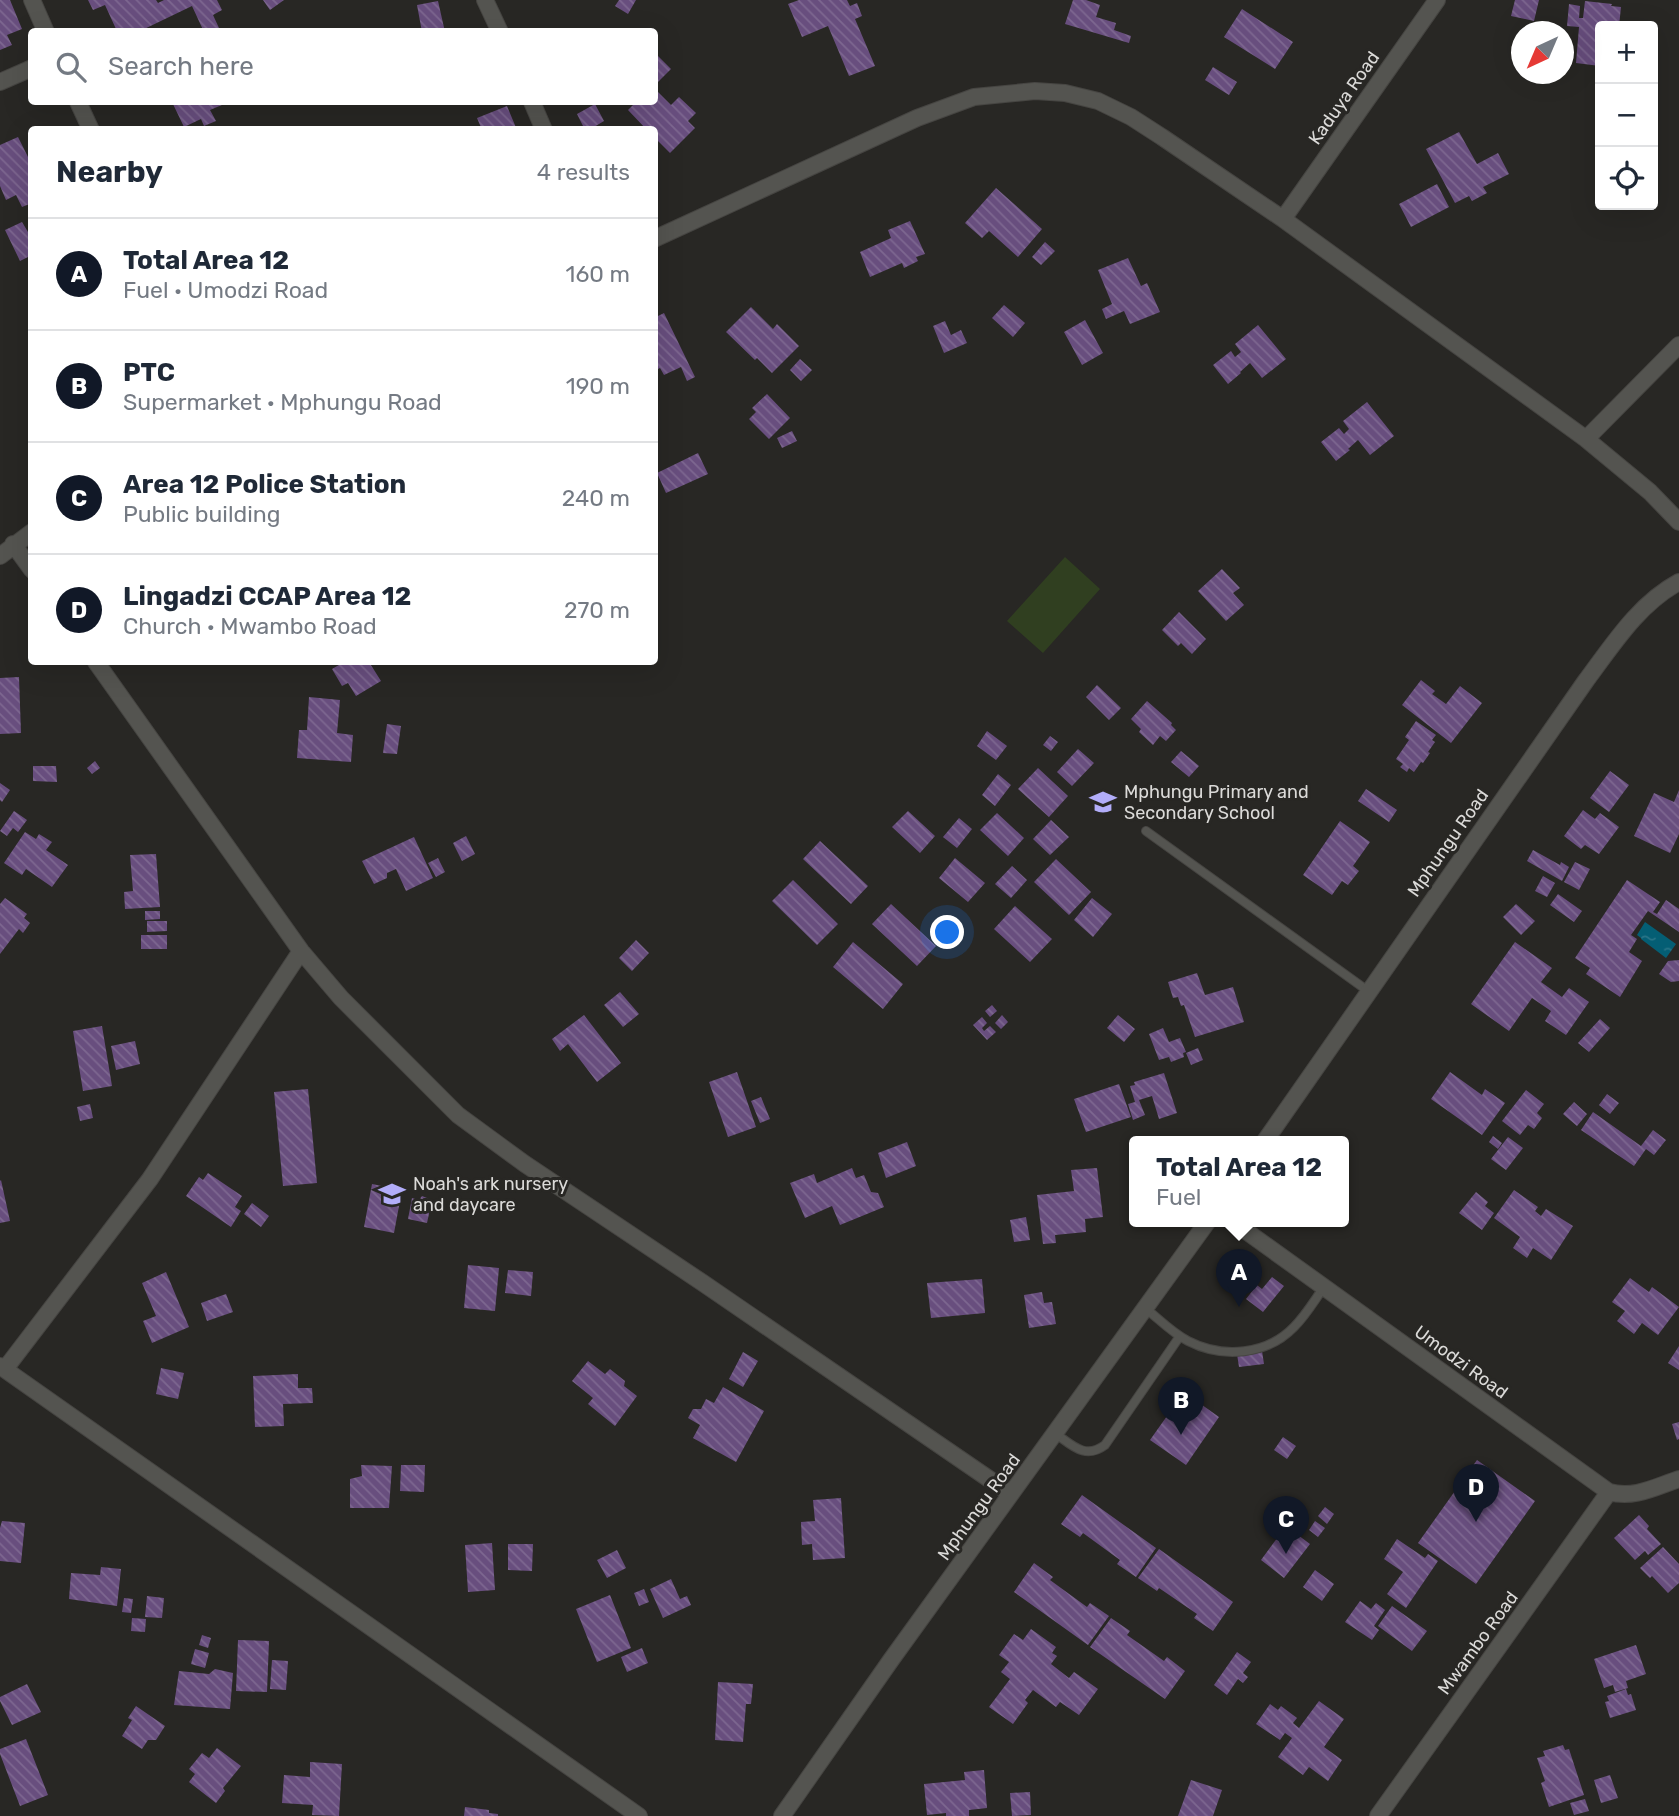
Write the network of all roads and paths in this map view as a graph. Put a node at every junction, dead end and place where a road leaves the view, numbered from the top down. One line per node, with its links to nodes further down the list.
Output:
1 (32, 0): 4 (street)
2 (485, 0): 5 (street)
3 (1437, 0): 12 (street, Kaduya Road)
4 (44, 28)
5 (498, 28)
6 (28, 70): 7 (street)
7 (0, 82)
8 (79, 105): 10 (street)
9 (533, 105): 11 (street)
10 (89, 126)
11 (542, 126)
12 (1283, 219): 13 (street); 15 (street)
13 (658, 237)
14 (1679, 345): 15 (street)
15 (1586, 439): 16 (street)
16 (1679, 522)
17 (28, 535): 18 (street)
18 (13, 544): 19 (street); 20 (street)
19 (0, 555)
20 (28, 565)
21 (1679, 582): 25 (street, Mphungu Road)
22 (98, 665): 24 (street)
23 (1146, 831): 25 (lane)
24 (301, 951): 32 (street); 36 (street)
25 (1368, 991): 26 (street, Mphungu Road)
26 (1268, 1136)
27 (1204, 1227): 30 (street, Mphungu Road)
28 (1240, 1227): 29 (street, Umodzi Road)
29 (1324, 1287): 31 (lane); 35 (street, Umodzi Road)
30 (1144, 1308): 31 (lane); 33 (street, Mphungu Road)
31 (1180, 1336): 33 (lane)
32 (2, 1368): 37 (street)
33 (1056, 1434): 36 (street, Mphungu Road)
34 (1679, 1479): 35 (street)
35 (1609, 1492): 39 (street, Mwambo Road)
36 (1011, 1494): 38 (street, Mphungu Road)
37 (639, 1816)
38 (782, 1816)
39 (1378, 1816)

